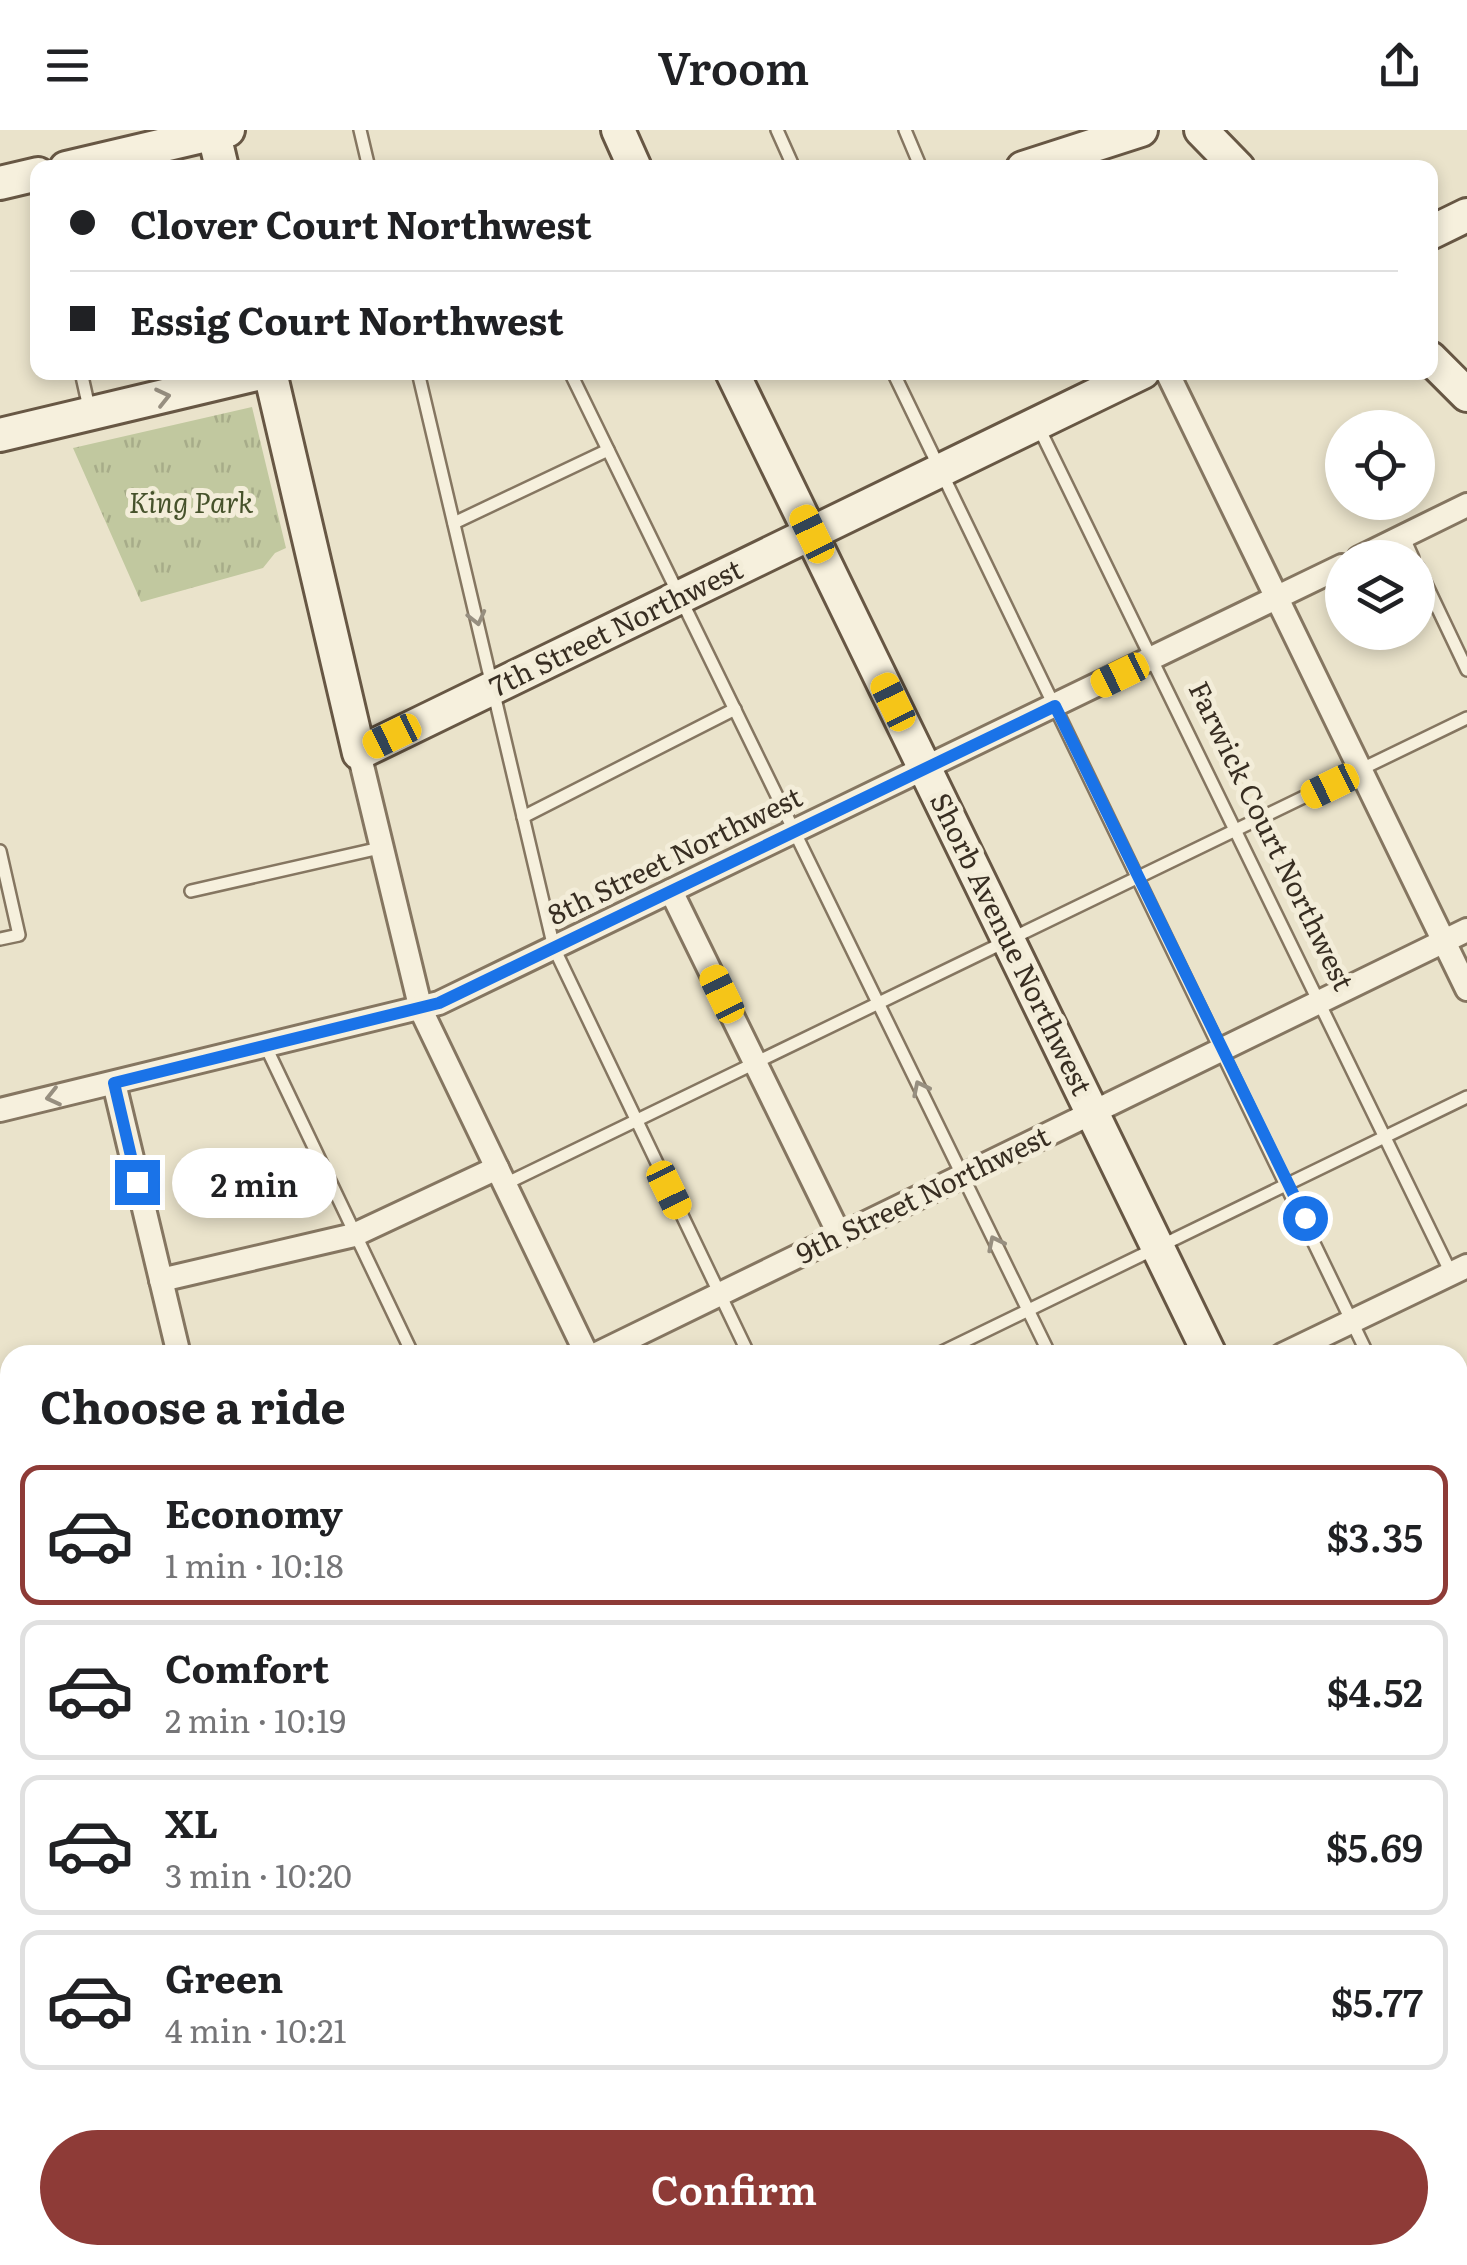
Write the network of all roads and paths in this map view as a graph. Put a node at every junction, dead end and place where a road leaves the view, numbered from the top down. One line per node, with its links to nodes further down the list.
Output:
1 (360, 130): 10 (lane)
2 (618, 130): 11 (street)
3 (778, 130): 12 (lane)
4 (905, 130): 13 (lane)
5 (1142, 130): 14 (street)
6 (1201, 130): 15 (street)
7 (218, 131): 8 (street); 9 (street)
8 (106, 160)
9 (221, 160)
10 (366, 160)
11 (631, 160)
12 (791, 160)
13 (917, 160)
14 (1047, 160)
15 (1230, 160)
16 (30, 178): 17 (street)
17 (0, 183)
18 (1467, 216): 19 (street)
19 (1438, 229)
20 (1438, 366): 30 (street)
21 (83, 380): 31 (lane)
22 (234, 380): 31 (street, one-way to 22)
23 (270, 380): 50 (street)
24 (420, 380): 37 (lane)
25 (574, 380): 34 (lane)
26 (736, 380): 38 (street, Shorb Avenue Northwest)
27 (897, 380): 35 (lane)
28 (1118, 380): 32 (street, 7th Street Northwest)
29 (1171, 380): 42 (street)
30 (1467, 395)
31 (91, 414): 33 (street)
32 (1037, 424): 35 (street, 7th Street Northwest); 44 (lane, Farwick Court Northwest)
33 (0, 435)
34 (608, 450): 37 (lane); 41 (lane)
35 (942, 470): 38 (street, 7th Street Northwest); 47 (lane)
36 (1467, 505): 39 (street)
37 (454, 523): 46 (lane, one-way to 46)
38 (812, 534): 41 (street, 7th Street Northwest); 51 (street, Shorb Avenue Northwest)
39 (1418, 540)
40 (1325, 574): 42 (street, 8th Street Northwest)
41 (682, 596): 46 (street, 7th Street Northwest); 48 (lane)
42 (1278, 598): 44 (street, 8th Street Northwest); 52 (street)
43 (1435, 603): 45 (lane)
44 (1152, 660): 47 (street, 8th Street Northwest); 54 (lane, Farwick Court Northwest)
45 (1467, 670)
46 (493, 688): 50 (street, 7th Street Northwest); 53 (lane)
47 (1055, 706): 51 (street, 8th Street Northwest); 58 (lane)
48 (736, 709): 53 (lane); 55 (lane)
49 (1467, 718): 52 (lane)
50 (358, 753): 56 (street)
51 (926, 769): 55 (street, 8th Street Northwest); 64 (street, Shorb Avenue Northwest)
52 (1361, 770): 54 (lane); 63 (street)
53 (523, 817): 65 (lane)
54 (1235, 831): 58 (lane); 67 (lane, Farwick Court Northwest)
55 (796, 832): 60 (street, 8th Street Northwest); 68 (lane)
56 (380, 848): 59 (lane); 69 (street)
57 (0, 851): 62 (lane)
58 (1140, 878): 64 (lane); 71 (lane)
59 (191, 891)
60 (671, 891): 65 (street, 8th Street Northwest); 72 (street)
61 (1467, 930): 63 (street, 9th Street Northwest)
62 (0, 939)
63 (1444, 941): 66 (street); 67 (street, 9th Street Northwest)
64 (1010, 942): 68 (lane); 76 (street, Shorb Avenue Northwest)
65 (554, 948): 69 (street, 8th Street Northwest); 77 (lane)
66 (1467, 989)
67 (1318, 1002): 71 (street, 9th Street Northwest); 78 (lane, Farwick Court Northwest)
68 (878, 1004): 72 (lane); 80 (lane, one-way to 68)
69 (421, 1010): 70 (street, 8th Street Northwest); 79 (street)
70 (266, 1048): 73 (street, 8th Street Northwest); 82 (lane)
71 (1222, 1049): 76 (street, 9th Street Northwest); 81 (lane)
72 (756, 1064): 77 (lane); 83 (street)
73 (114, 1083): 75 (street, 8th Street Northwest, one-way to 75); 86 (street)
74 (1467, 1097): 78 (lane)
75 (0, 1110)
76 (1093, 1112): 80 (street, 9th Street Northwest); 84 (street, Shorb Avenue Northwest)
77 (636, 1122): 79 (lane); 87 (lane)
78 (1384, 1137): 81 (lane); 85 (lane, Farwick Court Northwest)
79 (501, 1176): 82 (street); 92 (street)
80 (963, 1176): 83 (street, 9th Street Northwest); 88 (lane, one-way to 80)
81 (1288, 1184): 84 (lane); 89 (lane)
82 (354, 1235): 86 (street); 91 (lane)
83 (840, 1236): 87 (street, 9th Street Northwest)
84 (1159, 1247): 88 (lane); 97 (street, Shorb Avenue Northwest)
85 (1462, 1270): 89 (street)
86 (160, 1280): 90 (street)
87 (719, 1293): 93 (street, 9th Street Northwest); 94 (lane)
88 (1028, 1310): 95 (lane); 96 (lane)
89 (1353, 1320): 98 (street); 99 (lane)
90 (176, 1345)
91 (408, 1345)
92 (582, 1345)
93 (615, 1345)
94 (744, 1345)
95 (956, 1345)
96 (1045, 1345)
97 (1205, 1345)
98 (1302, 1345)
99 (1364, 1345)
100 (42, 2265): 101 (lane)
101 (52, 2265)

